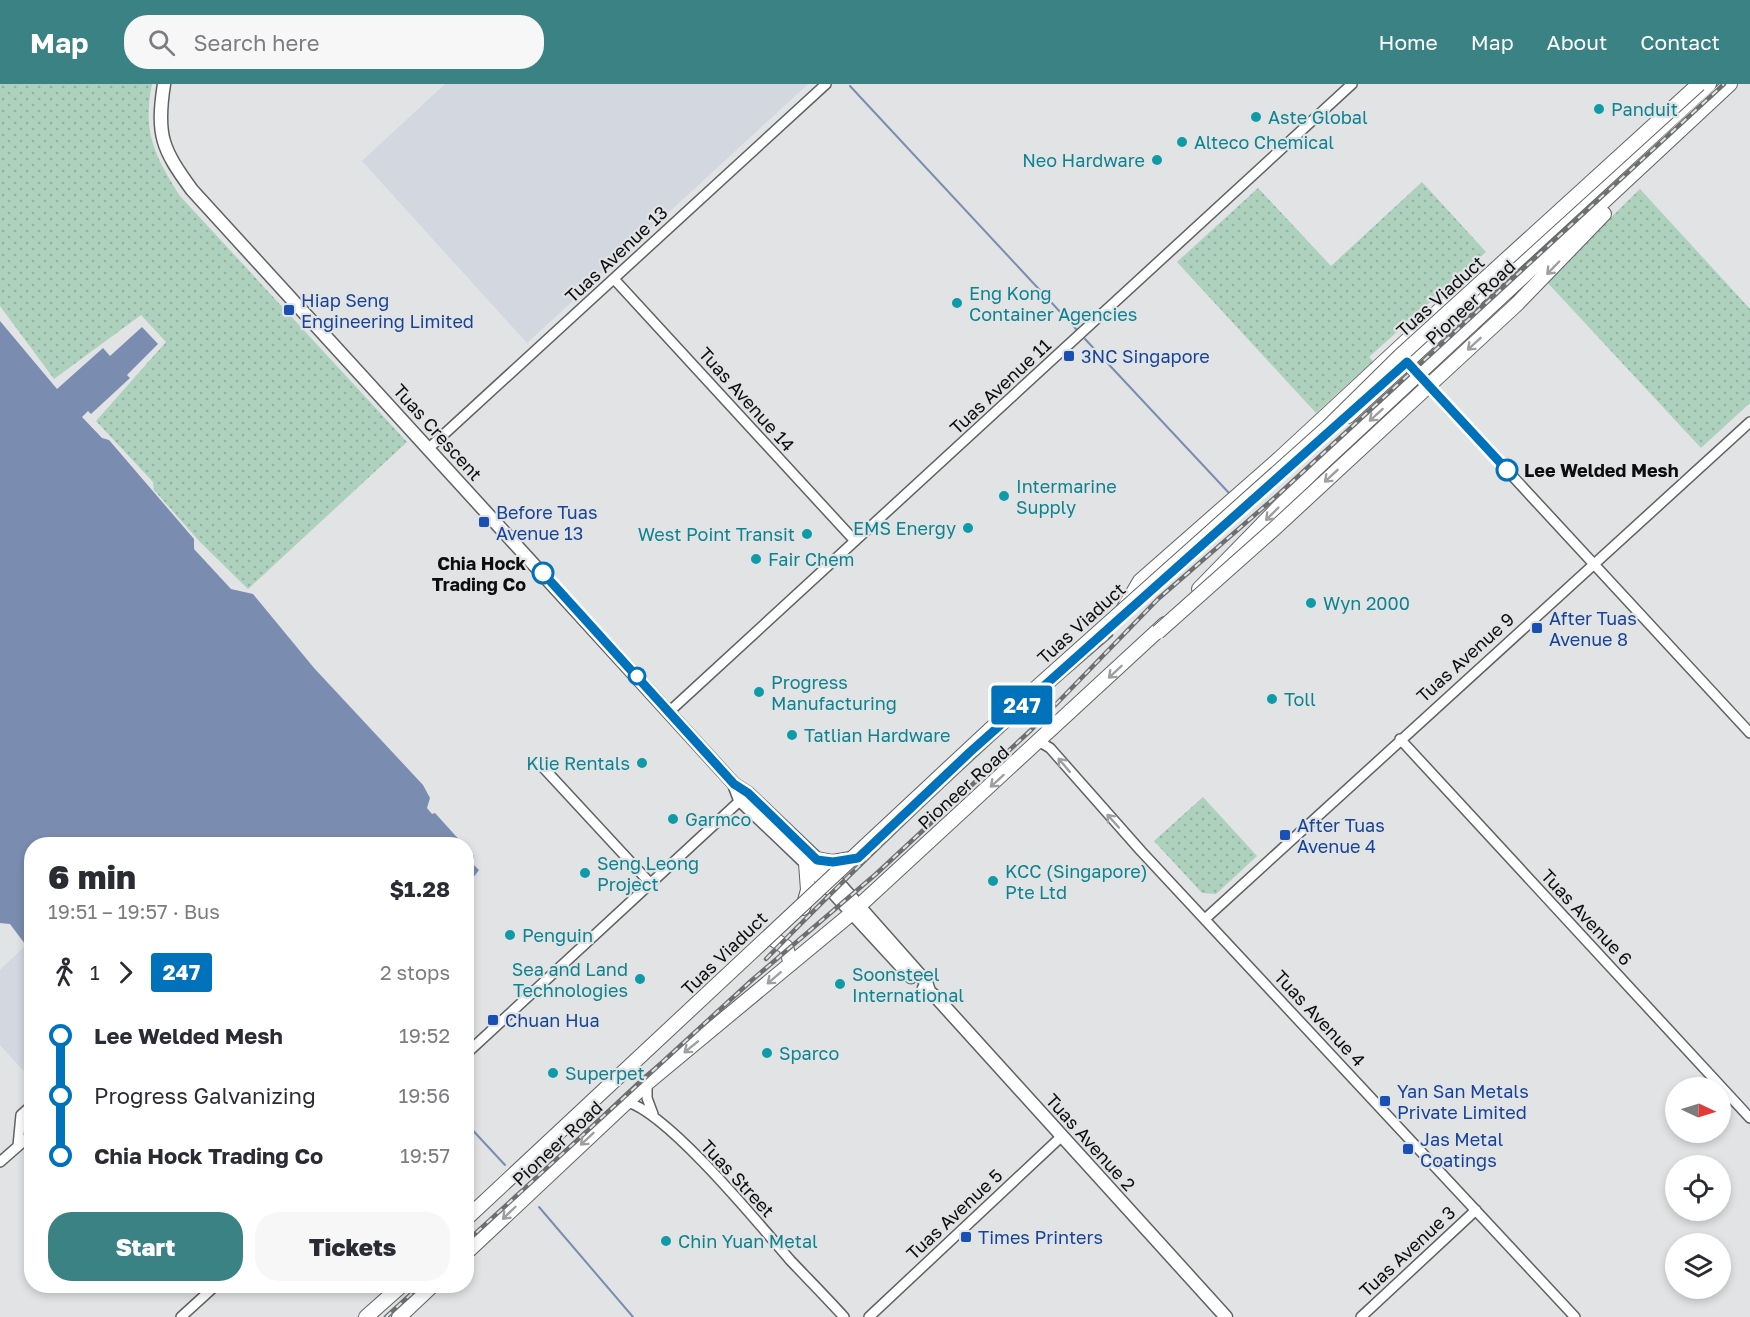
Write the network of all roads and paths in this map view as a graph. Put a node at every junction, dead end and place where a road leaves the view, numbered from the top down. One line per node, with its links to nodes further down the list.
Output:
1 (164, 84): 13 (street, Tuas Crescent)
2 (826, 84): 9 (street, Tuas Avenue 13)
3 (1700, 84): 16 (main road, Tuas Viaduct, bridge)
4 (1709, 84): 8 (main road, Pioneer Road)
5 (1730, 84): 11 (main road, Pioneer Road)
6 (1735, 84): 17 (main road, one-way to 17, bridge)
7 (1349, 85): 14 (street, Tuas Avenue 11)
8 (1539, 242): 10 (main road, Pioneer Road); 16 (main road)
9 (614, 279): 13 (street, Tuas Avenue 13); 14 (street, Tuas Avenue 14)
10 (1407, 362): 11 (street); 24 (main road, Pioneer Road)
11 (1419, 375): 15 (street); 17 (main road, Pioneer Road, one-way to 17)
12 (1750, 422): 15 (street, Tuas Avenue 9)
13 (429, 448): 18 (street, Tuas Crescent)
14 (855, 541): 18 (street, Tuas Avenue 11)
15 (1595, 562): 19 (street); 20 (street, Tuas Avenue 9)
16 (1123, 609): 44 (main road, Tuas Viaduct, bridge)
17 (1158, 632): 21 (main road, Pioneer Road, one-way to 21)
18 (670, 711): 23 (street, Tuas Crescent)
19 (1750, 733)
20 (1400, 739): 30 (street, Tuas Avenue 9); 38 (street, Tuas Avenue 6)
21 (1040, 742): 28 (main road, Pioneer Road, one-way to 28); 30 (street, Tuas Avenue 4, one-way to 21)
22 (538, 762): 27 (street)
23 (744, 797): 25 (street, Tuas Crescent); 27 (street)
24 (858, 858): 25 (main road); 26 (main road, Pioneer Road)
25 (812, 861): 26 (street, Tuas Crescent); 29 (main road)
26 (831, 883): 28 (street, Tuas Crescent); 29 (main road, Pioneer Road)
27 (651, 884): 33 (street)
28 (855, 909): 32 (main road, Pioneer Road); 39 (street, Tuas Avenue 2)
29 (803, 910): 31 (main road, Pioneer Road)
30 (1205, 919): 43 (street, Tuas Avenue 4)
31 (773, 939): 32 (main road); 45 (main road, Pioneer Road)
32 (791, 963): 34 (main road, Pioneer Road, one-way to 34)
33 (474, 1047)
34 (647, 1083): 35 (main road, Pioneer Road); 37 (street)
35 (627, 1102): 37 (street, Tuas Street); 46 (main road, Pioneer Road, one-way to 46)
36 (24, 1112): 41 (street)
37 (654, 1116): 55 (street, Tuas Street)
38 (1750, 1118)
39 (1062, 1136): 56 (street, Tuas Avenue 5); 57 (street, Tuas Avenue 2)
40 (24, 1141): 41 (street)
41 (18, 1146): 42 (street)
42 (0, 1162)
43 (1476, 1209): 58 (street, Tuas Avenue 3); 59 (street, Tuas Avenue 4)
44 (474, 1212)
45 (474, 1218)
46 (474, 1245)
47 (207, 1293): 51 (street)
48 (387, 1293): 52 (main road)
49 (393, 1293): 53 (main road)
50 (425, 1293): 54 (main road)
51 (181, 1317)
52 (360, 1317)
53 (366, 1317)
54 (399, 1317)
55 (843, 1317)
56 (869, 1317)
57 (1226, 1317)
58 (1360, 1317)
59 (1575, 1317)

